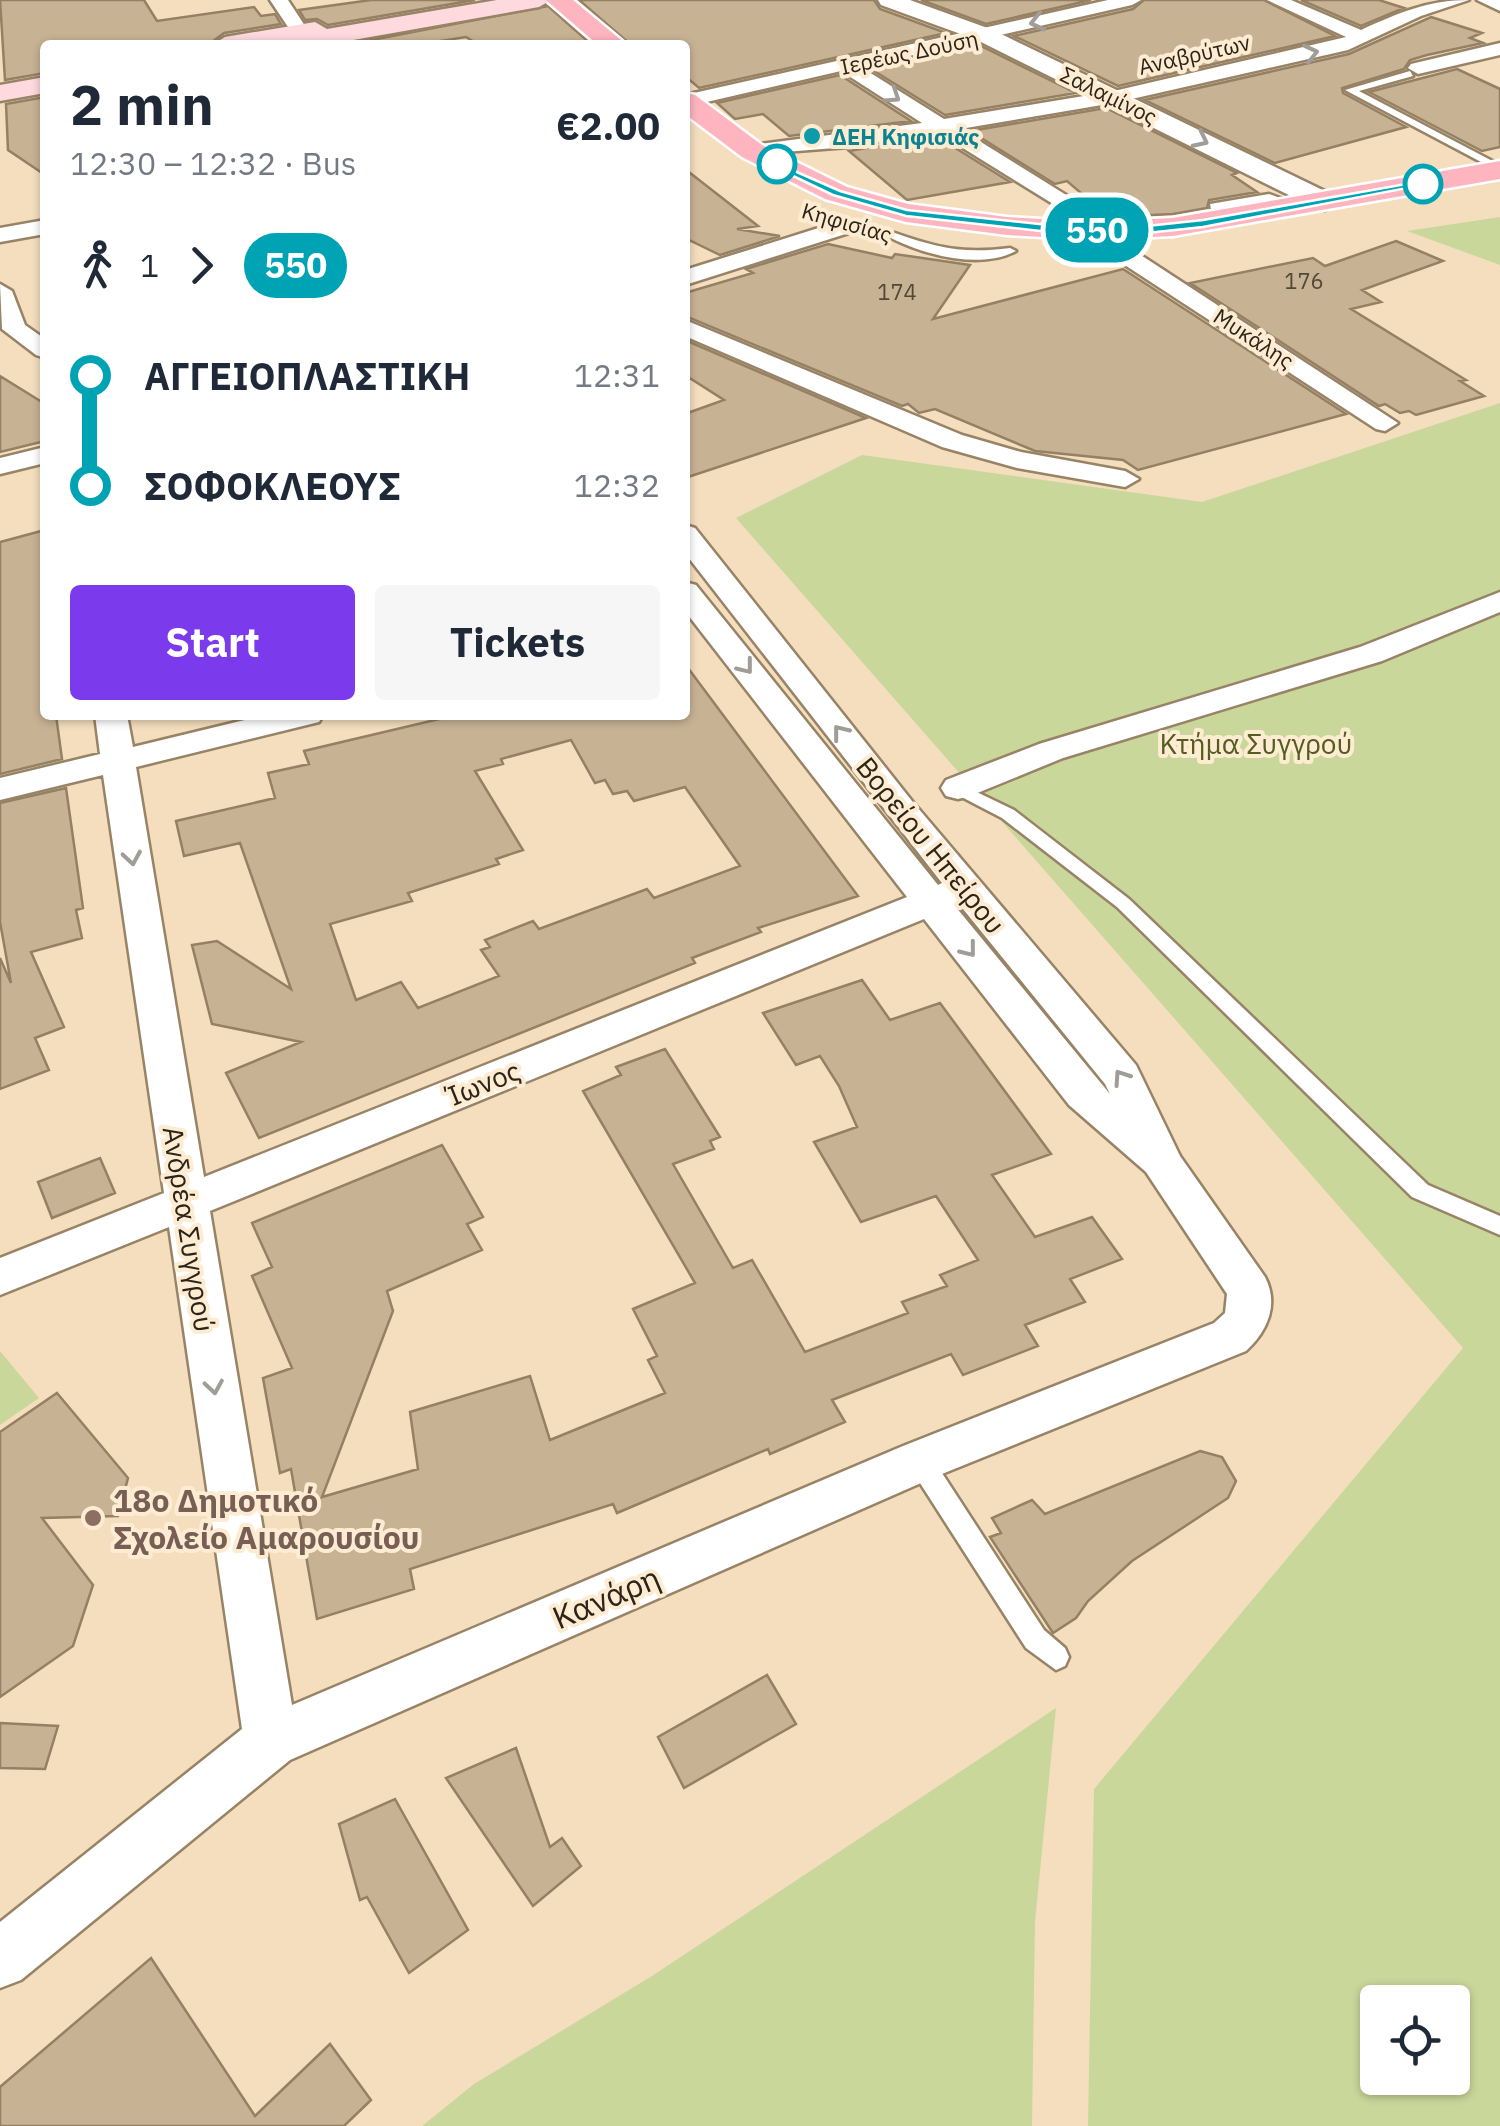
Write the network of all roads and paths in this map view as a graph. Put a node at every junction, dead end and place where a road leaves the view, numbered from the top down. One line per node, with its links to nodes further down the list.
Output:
1 (278, 0): 14 (street)
2 (480, 0): 14 (main road)
3 (558, 0): 15 (main road)
4 (889, 0): 12 (street, Σαλαμίνος)
5 (1132, 0): 12 (street, Ιερέως Δούση, one-way to 12)
6 (1276, 0): 13 (street)
7 (1460, 0): 13 (street, Αναβρύτων)
8 (1486, 0): 10 (street)
9 (526, 1): 11 (main road); 14 (main road)
10 (1500, 6)
11 (549, 26)
12 (985, 35): 17 (street, Ιερέως Δούση); 23 (street, Σαλαμίνος)
13 (1364, 38): 23 (street, Αναβρύτων, one-way to 13)
14 (302, 40)
15 (608, 40)
16 (1500, 48): 18 (street)
17 (846, 66): 24 (street, Ιερέως Δούση); 26 (street, Μυκάλης, one-way to 26)
18 (1414, 71): 28 (lane)
19 (40, 77): 20 (main road)
20 (0, 83)
21 (40, 86): 22 (main road)
22 (0, 93)
23 (1114, 97): 26 (street, Αναβρύτων); 30 (street, Σαλαμίνος, one-way to 30)
24 (690, 100)
25 (690, 105): 27 (main road, Κηφισίας)
26 (940, 127): 27 (street, Αναβρύτων); 35 (street, Μυκάλης)
27 (752, 151): 35 (main road, Κηφισίας)
28 (1500, 170): 30 (main road, Κηφισίας)
29 (1500, 194): 35 (main road, Κηφισίας)
30 (1312, 204): 35 (main road, Κηφισίας)
31 (802, 211): 32 (main road, Κηφισίας)
32 (847, 226): 35 (main road, Κηφισίας); 36 (street)
33 (40, 228): 34 (street)
34 (0, 235)
35 (1115, 242): 40 (street, Μυκάλης)
36 (690, 276)
37 (0, 291): 39 (street)
38 (690, 329): 43 (street)
39 (40, 347)
40 (1386, 423)
41 (40, 456): 42 (street)
42 (0, 466)
43 (1125, 479)
44 (690, 554): 46 (street, Βορείου Ηπείρου)
45 (1500, 601): 50 (street)
46 (704, 609): 52 (street, Βορείου Ηπείρου)
47 (111, 720): 49 (street, Ανδρέα Συγγρού)
48 (287, 720): 49 (street)
49 (116, 762): 51 (street); 53 (street, Ανδρέα Συγγρού, one-way to 53)
50 (958, 788): 54 (lane)
51 (0, 789)
52 (948, 895): 53 (street, Ίωνος); 56 (street, Βορείου Ηπείρου)
53 (184, 1203): 55 (street, Ίωνος); 59 (street, Ανδρέα Συγγρού, one-way to 59)
54 (1500, 1226)
55 (0, 1277)
56 (1251, 1309): 57 (street, Κανάρη)
57 (920, 1461): 58 (lane); 59 (street, Κανάρη)
58 (1056, 1657)
59 (270, 1742): 60 (street, Κανάρη)
60 (0, 1959)

